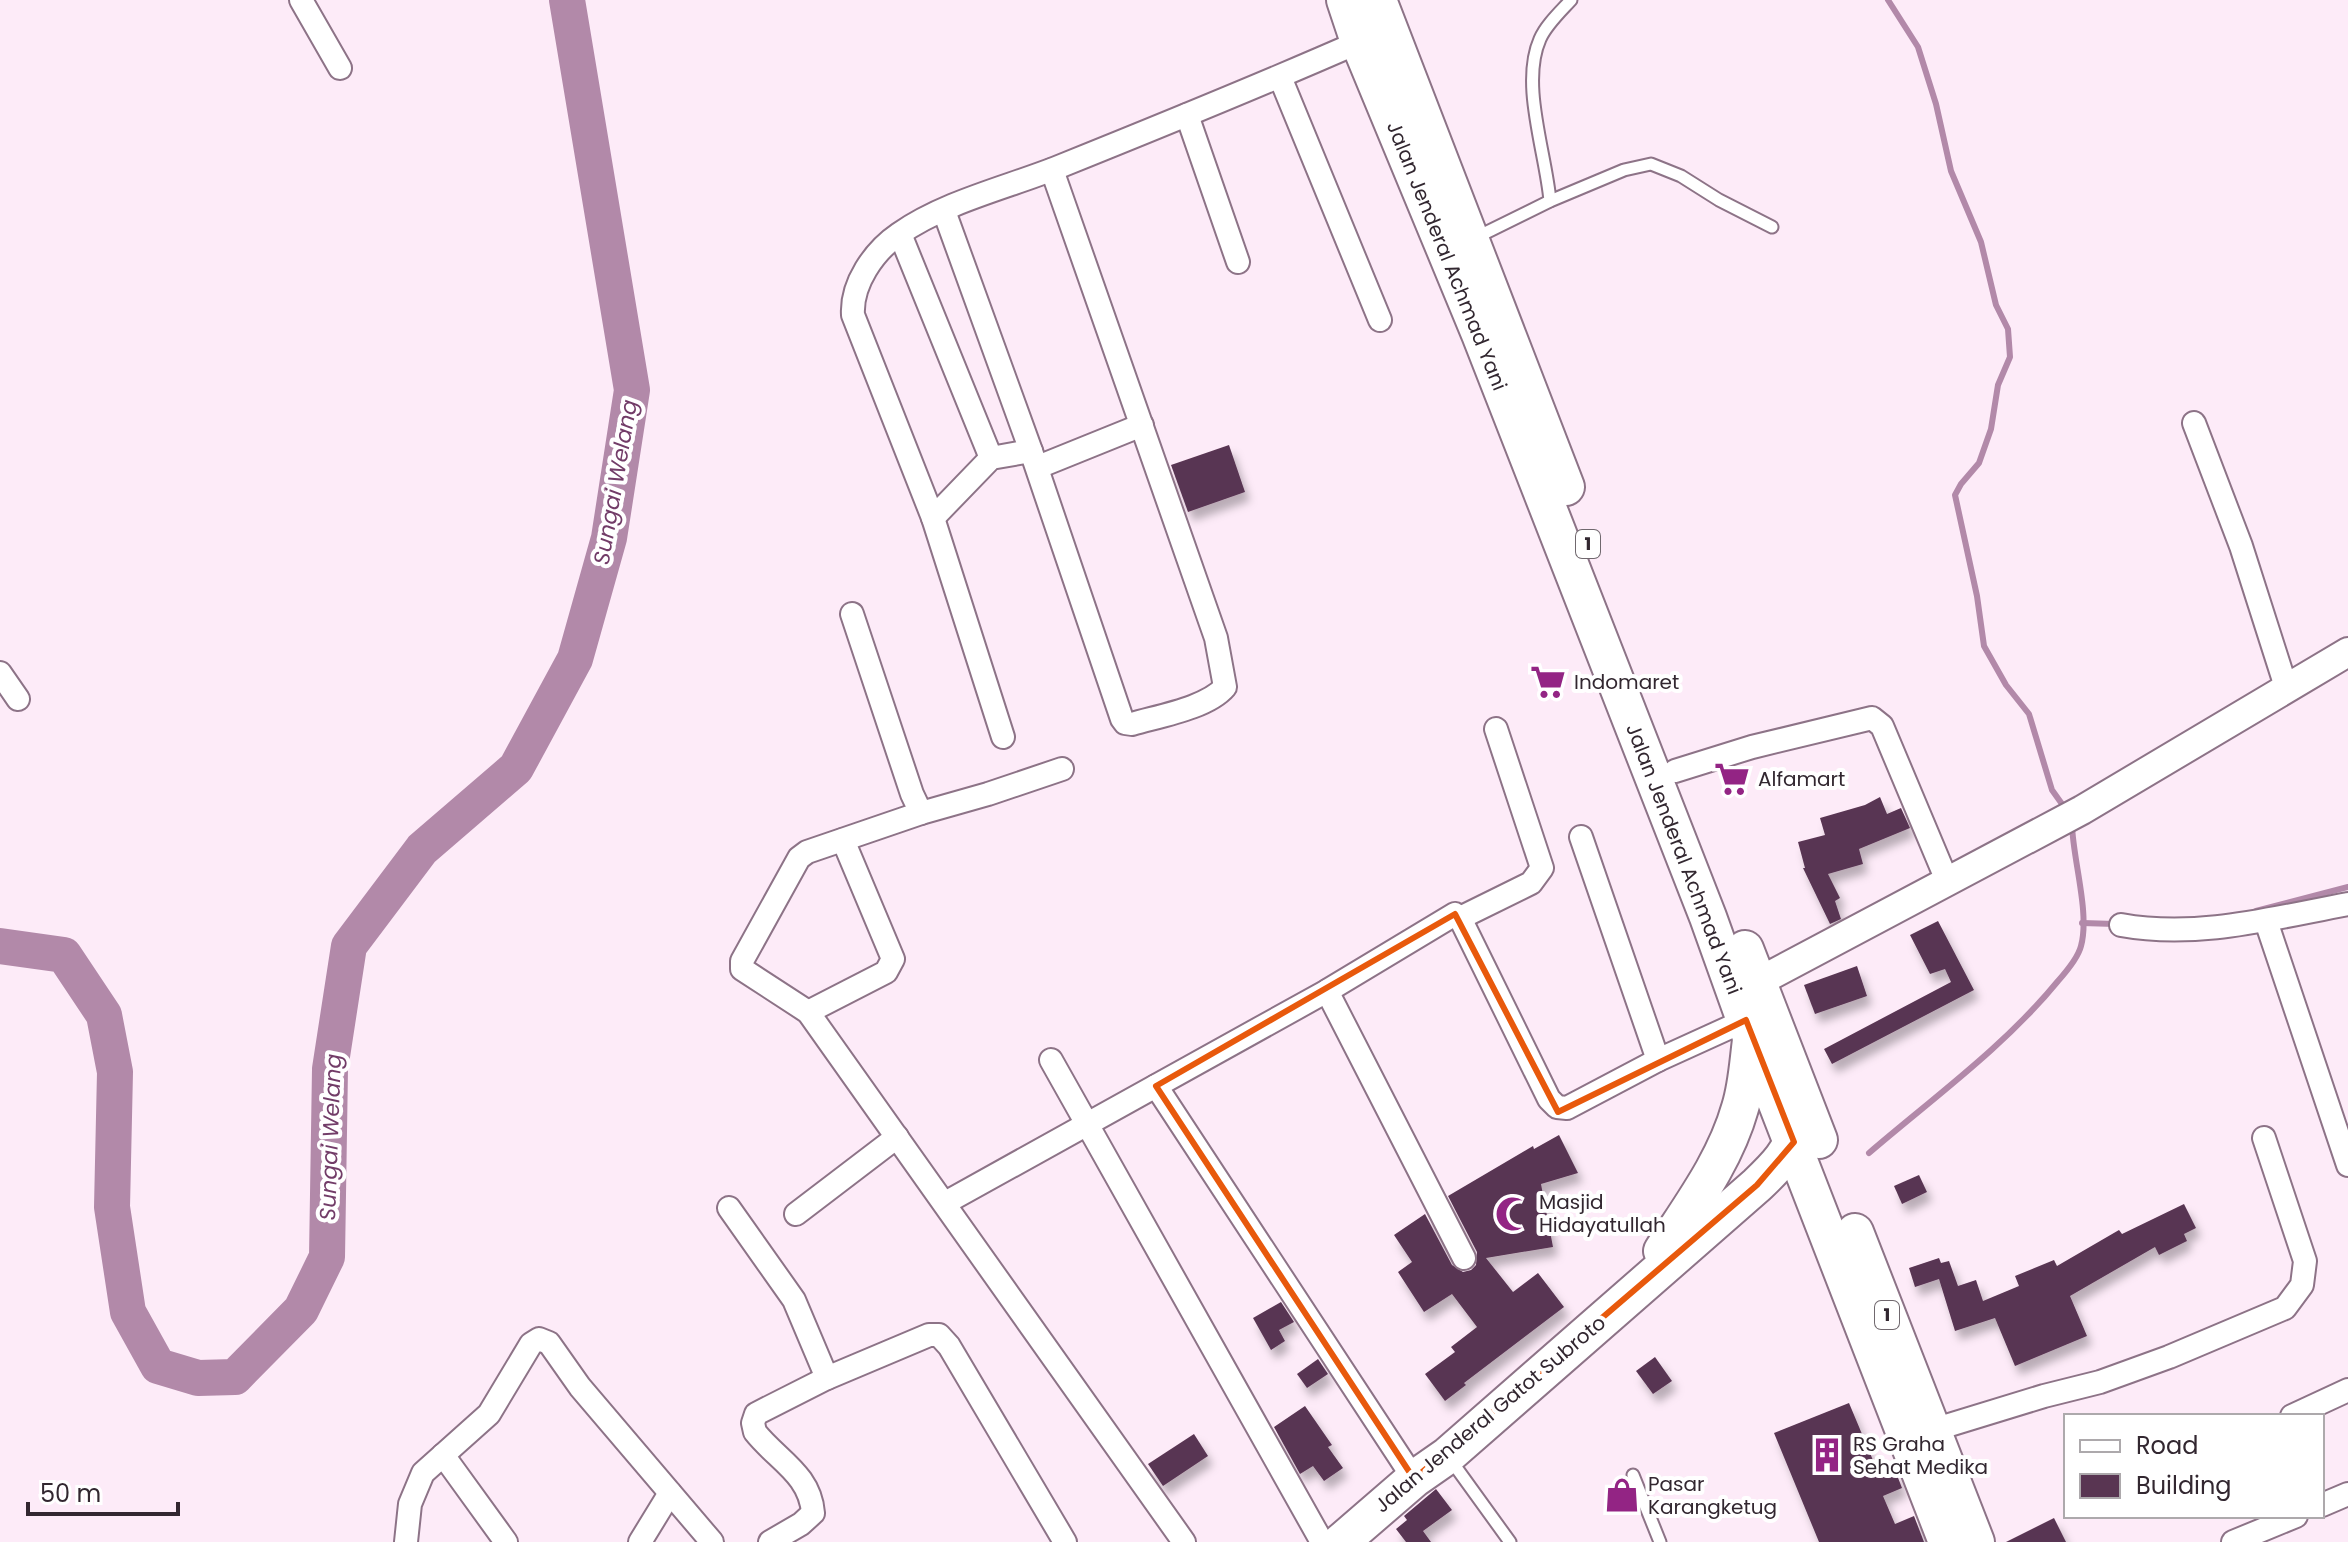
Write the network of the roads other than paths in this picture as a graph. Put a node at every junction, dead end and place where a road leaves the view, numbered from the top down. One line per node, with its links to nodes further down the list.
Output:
1 (301, 0): 6 (street)
2 (1345, 0): 5 (highway, Jalan Jenderal Achmad Yani / 1)
3 (1378, 0): 14 (highway, Jalan Jenderal Achmad Yani / 1)
4 (1571, 0): 10 (lane)
5 (1359, 42): 7 (street); 14 (highway, Jalan Jenderal Achmad Yani / 1)
6 (340, 68)
7 (1280, 77): 8 (street); 16 (street)
8 (1187, 115): 9 (street); 15 (street)
9 (1052, 170): 11 (street); 18 (street)
10 (1550, 201): 12 (lane); 14 (lane)
11 (944, 211): 13 (street); 20 (street)
12 (1772, 227)
13 (900, 234): 19 (street); 21 (street)
14 (1458, 245): 30 (highway, Jalan Jenderal Achmad Yani / 1); 42 (highway, Jalan Jenderal Achmad Yani / 1)
15 (1238, 262)
16 (1380, 320)
17 (2194, 423): 25 (street)
18 (1142, 425): 20 (street); 20 (street)
19 (991, 458): 20 (street); 21 (street)
20 (1035, 459)
21 (933, 518): 28 (street)
22 (852, 614): 31 (street)
23 (2348, 652): 25 (street)
24 (0, 673): 26 (street)
25 (2286, 687): 34 (street)
26 (18, 699)
27 (1496, 729): 36 (street)
28 (1003, 737)
29 (1062, 769): 31 (street)
30 (1675, 771): 34 (street); 39 (highway, Jalan Jenderal Achmad Yani / 1)
31 (921, 813): 33 (street)
32 (1581, 837): 44 (street)
33 (843, 840): 41 (street); 41 (street)
34 (1948, 883): 39 (street)
35 (2348, 904): 37 (street)
36 (1460, 918): 40 (street); 44 (street)
37 (2266, 921): 38 (street); 51 (street)
38 (2121, 925)
39 (1758, 982): 46 (highway, Jalan Jenderal Achmad Yani / 1)
40 (1327, 991): 45 (street); 55 (street)
41 (808, 1012): 48 (street)
42 (1748, 1029): 44 (street); 50 (highway, Jalan Jenderal Achmad Yani / 1); 56 (highway, Jalan Jenderal Gatot Subroto)
43 (1051, 1060): 47 (street)
44 (1658, 1060)
45 (1156, 1086): 47 (street); 64 (street)
46 (1799, 1087): 50 (highway); 60 (highway, Jalan Jenderal Achmad Yani / 1)
47 (1089, 1124): 52 (street); 76 (street)
48 (897, 1137): 52 (street); 54 (street)
49 (2264, 1138): 60 (street)
50 (1794, 1142): 56 (highway, Jalan Jenderal Gatot Subroto); 80 (highway, Jalan Jenderal Achmad Yani / 1)
51 (2348, 1165)
52 (945, 1203): 75 (street)
53 (729, 1208): 57 (street)
54 (796, 1214)
55 (1464, 1258)
56 (1639, 1286): 62 (highway, Jalan Jenderal Gatot Subroto)
57 (827, 1378): 73 (street); 74 (street)
58 (2348, 1390): 59 (street)
59 (2296, 1414)
60 (1933, 1430): 81 (highway, Jalan Jenderal Achmad Yani / 1)
61 (443, 1455): 65 (street); 69 (street); 70 (street)
62 (1447, 1456): 64 (highway, Jalan Jenderal Gatot Subroto); 78 (lane)
63 (1633, 1475): 79 (lane)
64 (1414, 1479): 77 (highway, Jalan Jenderal Gatot Subroto)
65 (670, 1493): 71 (street); 72 (street)
66 (2348, 1494): 67 (street)
67 (2324, 1504)
68 (2291, 1518): 82 (street)
69 (406, 1542)
70 (506, 1542)
71 (640, 1542)
72 (712, 1542)
73 (770, 1542)
74 (1065, 1542)
75 (1184, 1542)
76 (1322, 1542)
77 (1341, 1542)
78 (1510, 1542)
79 (1660, 1542)
80 (1947, 1542)
81 (1976, 1542)
82 (2233, 1542)

